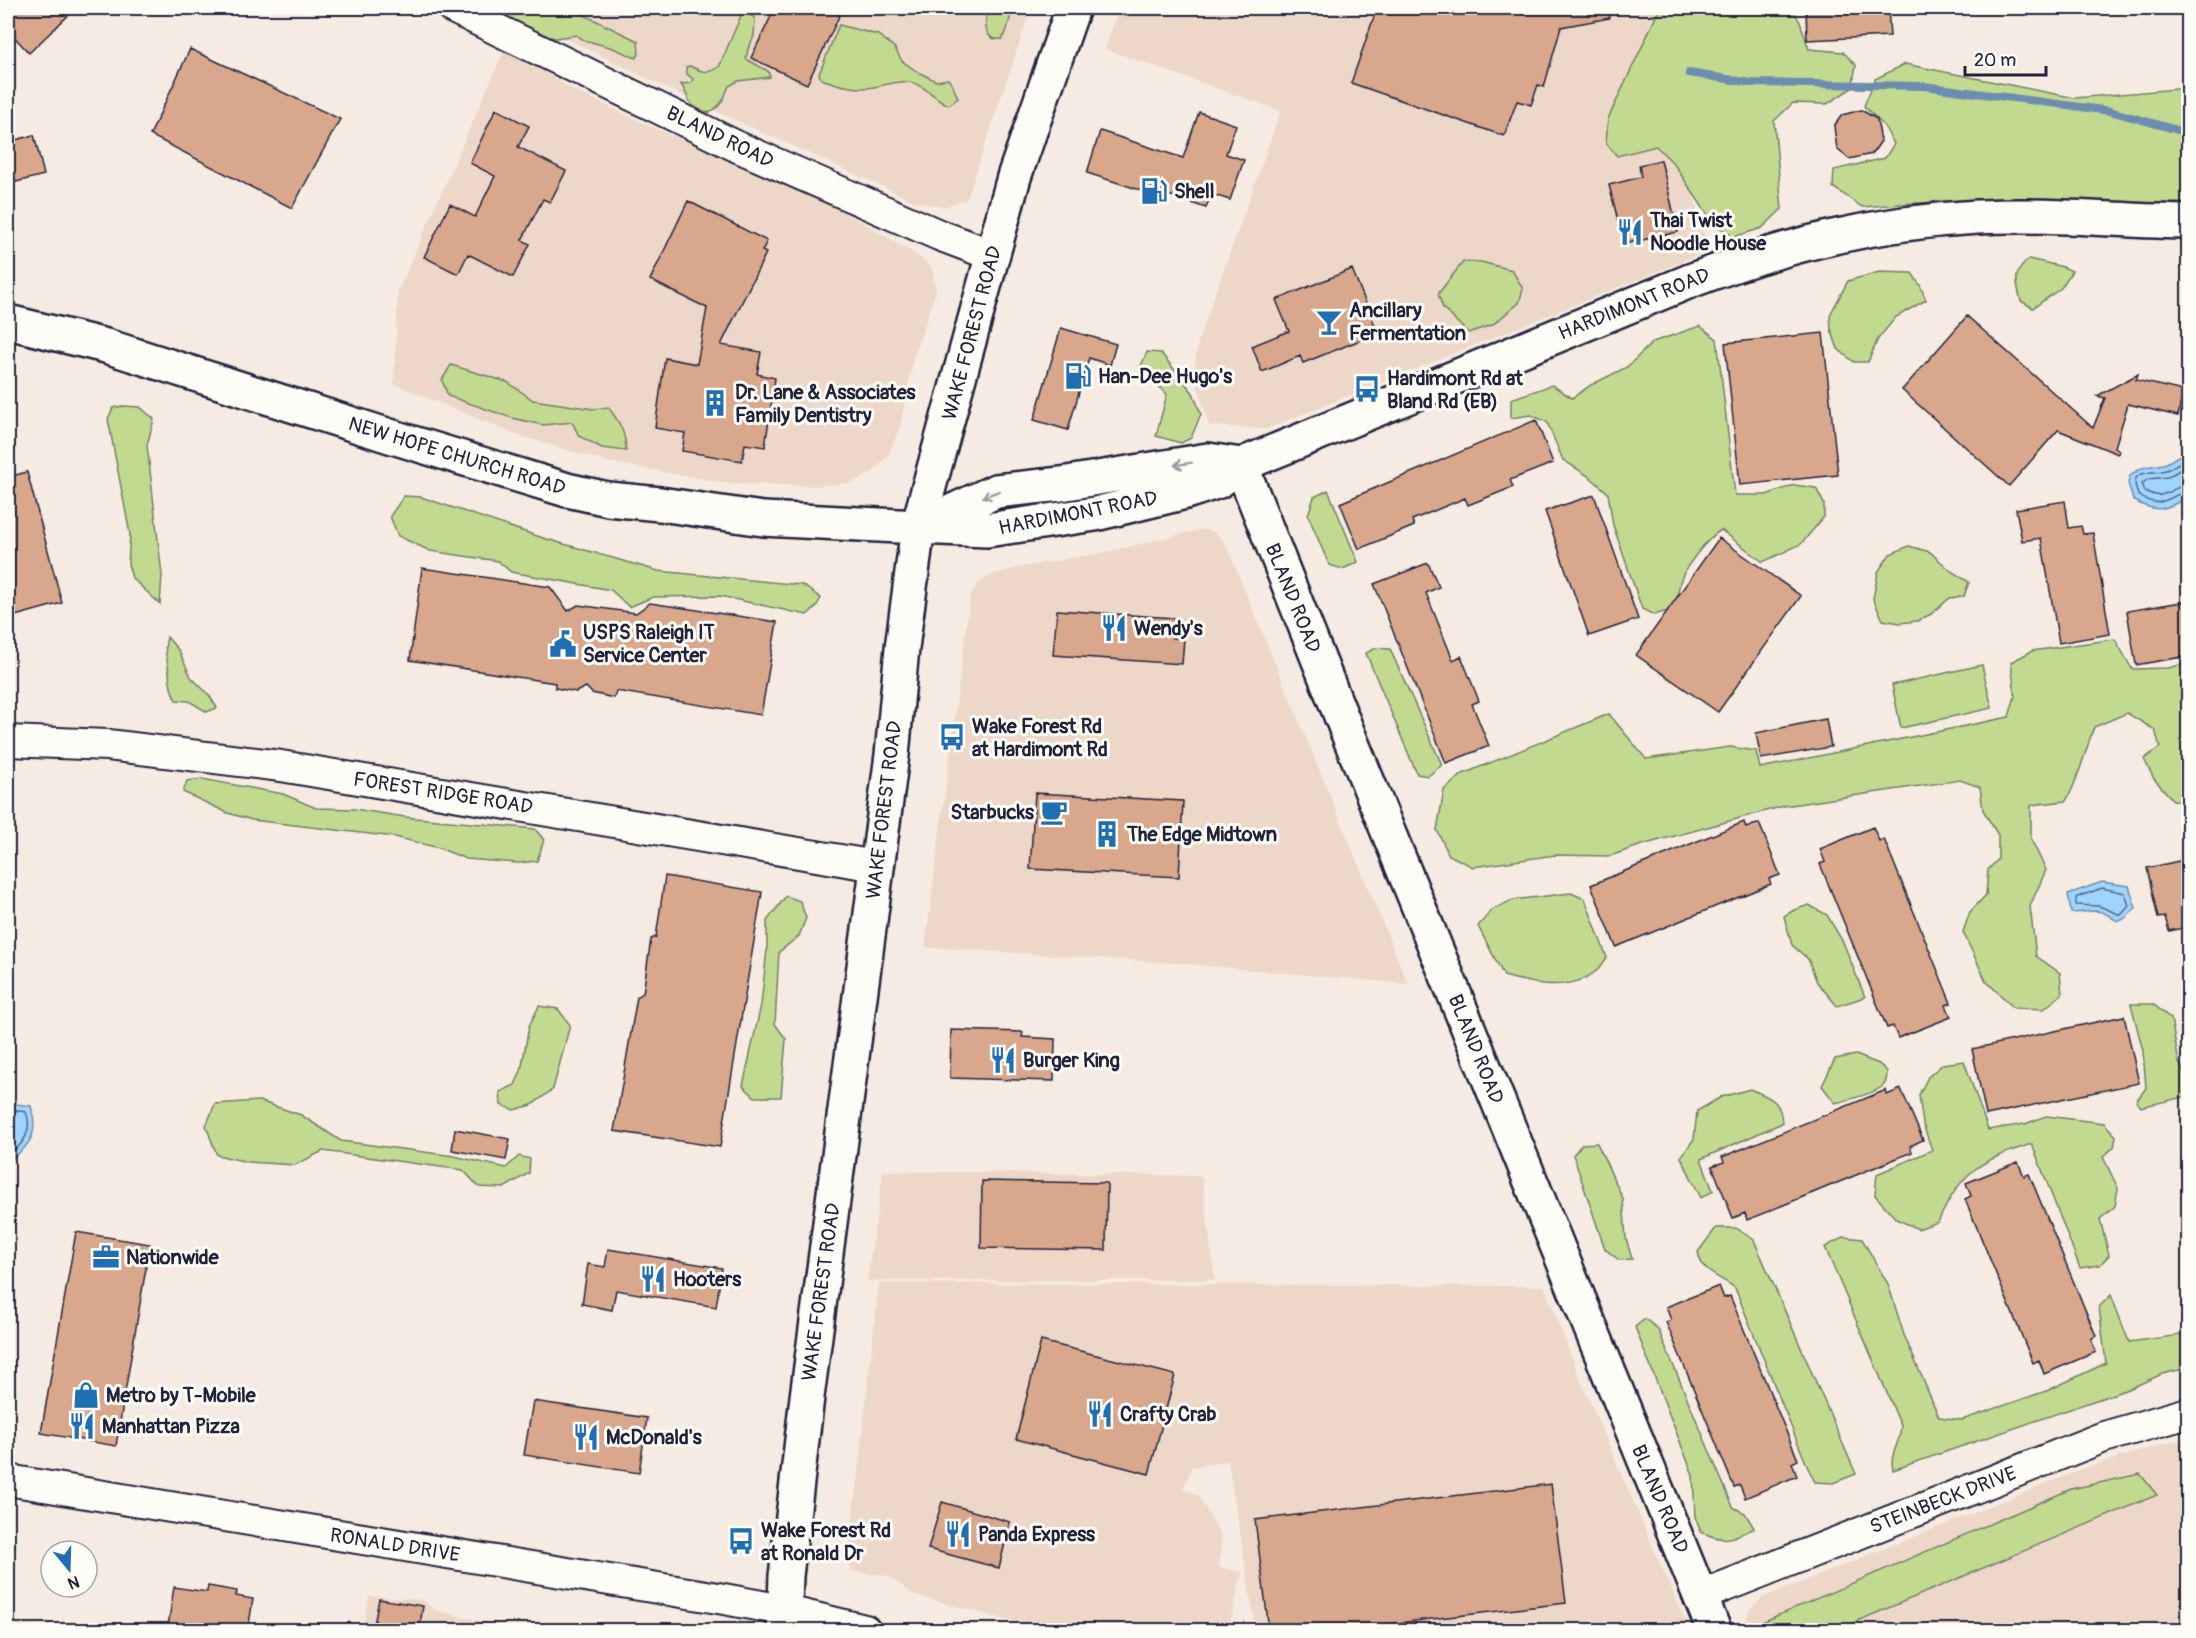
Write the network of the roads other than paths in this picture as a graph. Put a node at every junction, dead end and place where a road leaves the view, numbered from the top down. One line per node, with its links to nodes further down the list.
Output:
1 (453, 8): 4 (street, BLAND ROAD)
2 (1073, 8): 4 (street, WAKE FOREST ROAD)
3 (2188, 222): 6 (street, HARDIMONT ROAD)
4 (992, 255): 7 (street, WAKE FOREST ROAD)
5 (8, 322): 7 (street, NEW HOPE CHURCH ROAD)
6 (1241, 465): 7 (street, HARDIMONT ROAD); 12 (street, BLAND ROAD)
7 (918, 527): 9 (street, WAKE FOREST ROAD)
8 (8, 741): 9 (street, FOREST RIDGE ROAD)
9 (876, 866): 13 (street, WAKE FOREST ROAD)
10 (2188, 1413): 12 (street, STEINBECK DRIVE)
11 (8, 1480): 13 (street, RONALD DRIVE)
12 (1700, 1596): 15 (street, BLAND ROAD)
13 (783, 1620): 14 (street, RONALD DRIVE)
14 (865, 1630)
15 (1714, 1630)

